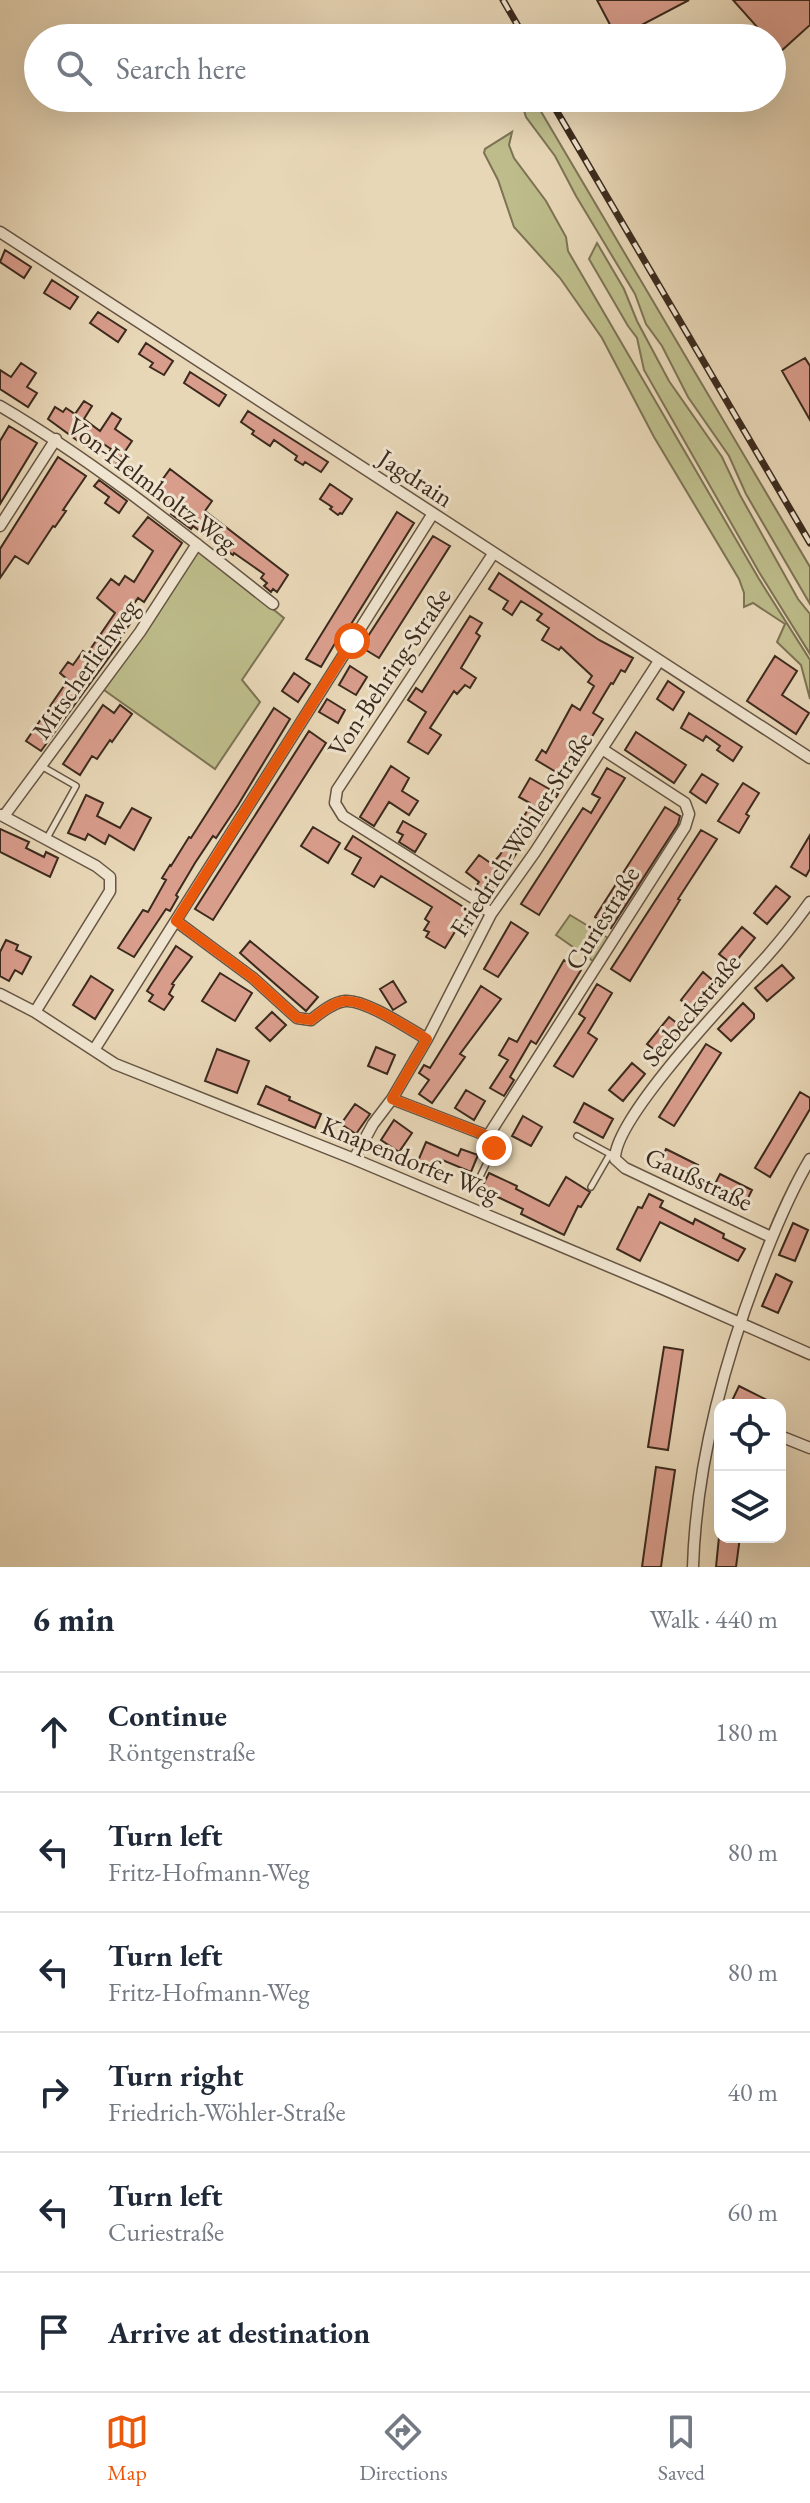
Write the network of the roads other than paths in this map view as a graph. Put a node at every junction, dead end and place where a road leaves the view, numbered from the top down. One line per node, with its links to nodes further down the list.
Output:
1 (0, 232): 4 (street, Jagdrain)
2 (0, 406): 3 (street, Von-Helmholtz-Weg)
3 (56, 439): 5 (street); 6 (street, Von-Helmholtz-Weg)
4 (432, 515): 7 (street, Jagdrain); 17 (street)
5 (0, 526)
6 (197, 544): 8 (street, Von-Helmholtz-Weg); 12 (street, Mitscherlichweg)
7 (493, 554): 9 (street, Jagdrain); 16 (street, Von-Behring-Straße)
8 (273, 604)
9 (659, 661): 10 (street, Friedrich-Wöhler-Straße); 11 (street, Jagdrain)
10 (602, 749): 16 (street, Friedrich-Wöhler-Straße); 23 (street, Curiestraße)
11 (810, 758)
12 (42, 766): 13 (street, Mitscherlichweg); 14 (lane)
13 (2, 815): 14 (street)
14 (46, 839): 19 (street)
15 (810, 902): 25 (street, Seebeckstraße)
16 (491, 914): 20 (street, Friedrich-Wöhler-Straße)
17 (176, 921): 20 (street); 21 (street)
18 (0, 994): 19 (street, Knapendorfer Weg)
19 (35, 1012): 21 (street, Knapendorfer Weg)
20 (427, 1039): 22 (street, Friedrich-Wöhler-Straße)
21 (94, 1050): 26 (street, Knapendorfer Weg)
22 (392, 1099): 23 (street); 26 (street, Friedrich-Wöhler-Straße)
23 (488, 1136): 28 (lane, Curiestraße)
24 (577, 1136): 25 (lane)
25 (612, 1154): 29 (lane); 30 (street, Gaußstraße)
26 (354, 1159): 31 (street, Knapendorfer Weg)
27 (810, 1159): 30 (street)
28 (476, 1185)
29 (591, 1187)
30 (771, 1237): 31 (street)
31 (739, 1322): 32 (street, Knapendorfer Weg); 33 (street)
32 (810, 1354)
33 (719, 1399)
34 (714, 1428): 37 (street)
35 (786, 1438): 36 (street)
36 (810, 1448)
37 (693, 1567)

